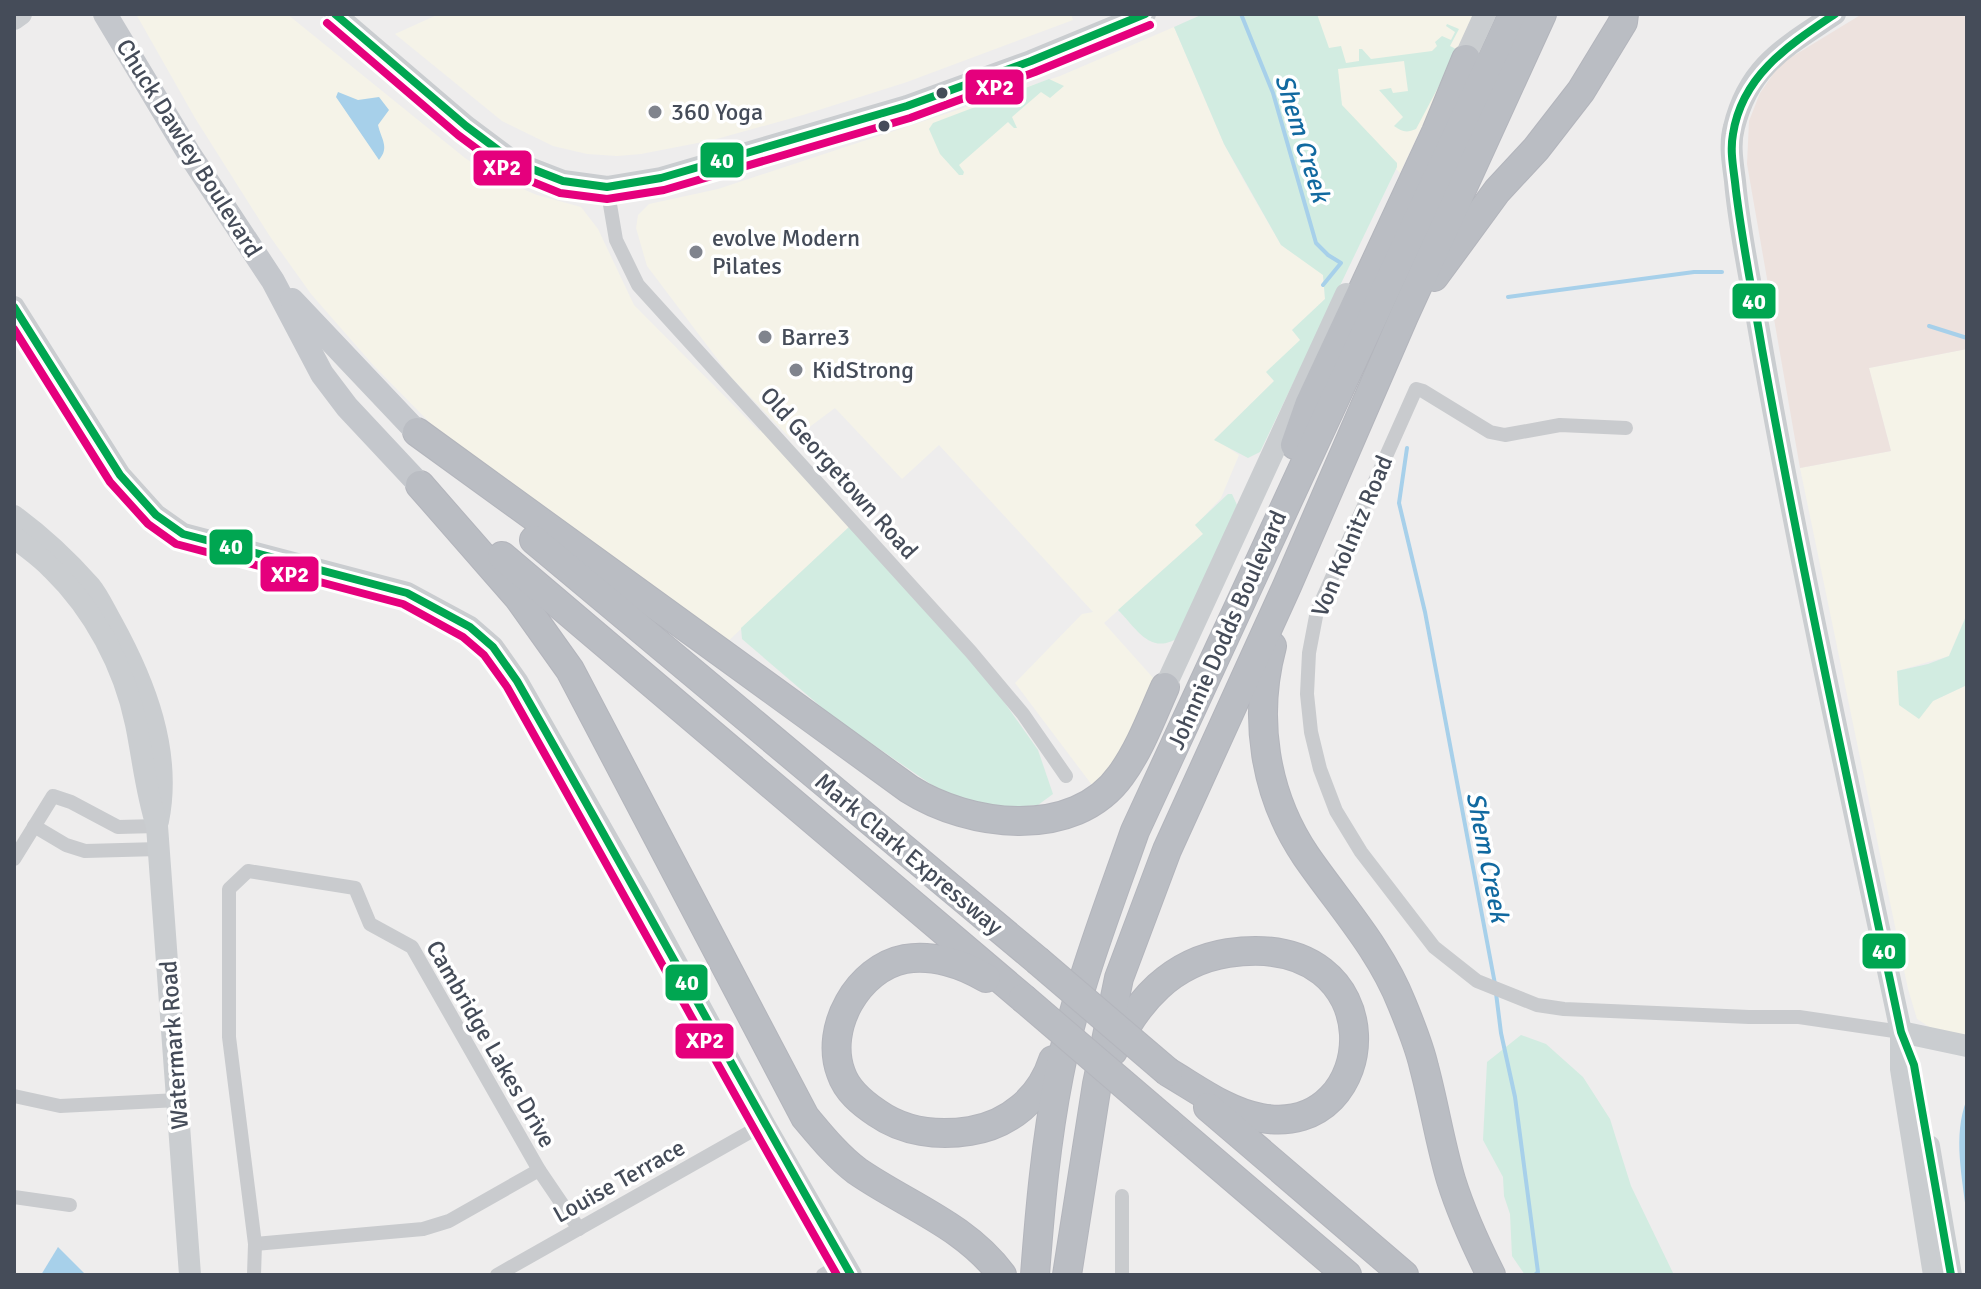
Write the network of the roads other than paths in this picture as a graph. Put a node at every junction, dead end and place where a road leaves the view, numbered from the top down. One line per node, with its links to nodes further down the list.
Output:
1 (21, 14): 10 (street)
2 (105, 14): 13 (main road, Chuck Dawley Boulevard)
3 (335, 14): 12 (street)
4 (1145, 14): 12 (street)
5 (1485, 14): 11 (street, Johnnie Dodds Boulevard)
6 (1513, 14): 21 (highway, Johnnie Dodds Boulevard)
7 (1542, 14): 15 (highway, Johnnie Dodds Boulevard)
8 (1624, 14): 15 (highway)
9 (1835, 14): 31 (street)
10 (14, 19)
11 (1466, 59): 21 (highway); 23 (street, Johnnie Dodds Boulevard)
12 (607, 187): 24 (street, Old Georgetown Road)
13 (273, 281): 17 (main road, Chuck Dawley Boulevard); 18 (main road, Chuck Dawley Boulevard)
14 (14, 307): 37 (street)
15 (1404, 316): 22 (highway, Johnnie Dodds Boulevard)
16 (1626, 428): 31 (street, Von Kolnitz Road)
17 (417, 432): 23 (highway); 33 (highway, Mark Clark Expressway, bridge)
18 (420, 485): 30 (highway, Mark Clark Expressway); 49 (highway)
19 (14, 516): 26 (street, Watermark Road)
20 (14, 537): 26 (street, Watermark Road)
21 (1253, 571): 27 (highway, Johnnie Dodds Boulevard)
22 (1287, 586): 34 (highway, Johnnie Dodds Boulevard); 55 (highway)
23 (1165, 687)
24 (1066, 776)
25 (34, 826): 26 (street); 28 (street); 29 (street)
26 (157, 826): 28 (street, Watermark Road)
27 (1135, 831): 30 (highway); 50 (highway, Johnnie Dodds Boulevard)
28 (159, 849): 36 (street, Watermark Road)
29 (14, 859)
30 (1023, 998): 53 (highway, Mark Clark Expressway, bridge)
31 (1901, 1032): 32 (street, Von Kolnitz Road); 56 (street); 57 (street)
32 (1967, 1046)
33 (1168, 1072): 34 (highway); 54 (highway, Mark Clark Expressway)
34 (1097, 1084): 51 (highway, Johnnie Dodds Boulevard)
35 (14, 1096): 36 (street)
36 (178, 1100): 45 (street, Watermark Road)
37 (764, 1124): 42 (street, Louise Terrace); 44 (street)
38 (539, 1170): 42 (street, Cambridge Lakes Drive); 43 (street); 43 (street, Cambridge Lakes Drive)
39 (1122, 1196): 52 (street)
40 (14, 1197): 41 (street)
41 (70, 1205)
42 (579, 1229): 47 (street, Louise Terrace)
43 (255, 1244): 46 (street, Cambridge Lakes Drive)
44 (848, 1268): 48 (street)
45 (192, 1271)
46 (254, 1275)
47 (497, 1275)
48 (823, 1275)
49 (1002, 1275)
50 (1035, 1275)
51 (1067, 1275)
52 (1122, 1275)
53 (1347, 1275)
54 (1404, 1275)
55 (1491, 1275)
56 (1934, 1275)
57 (1951, 1275)

